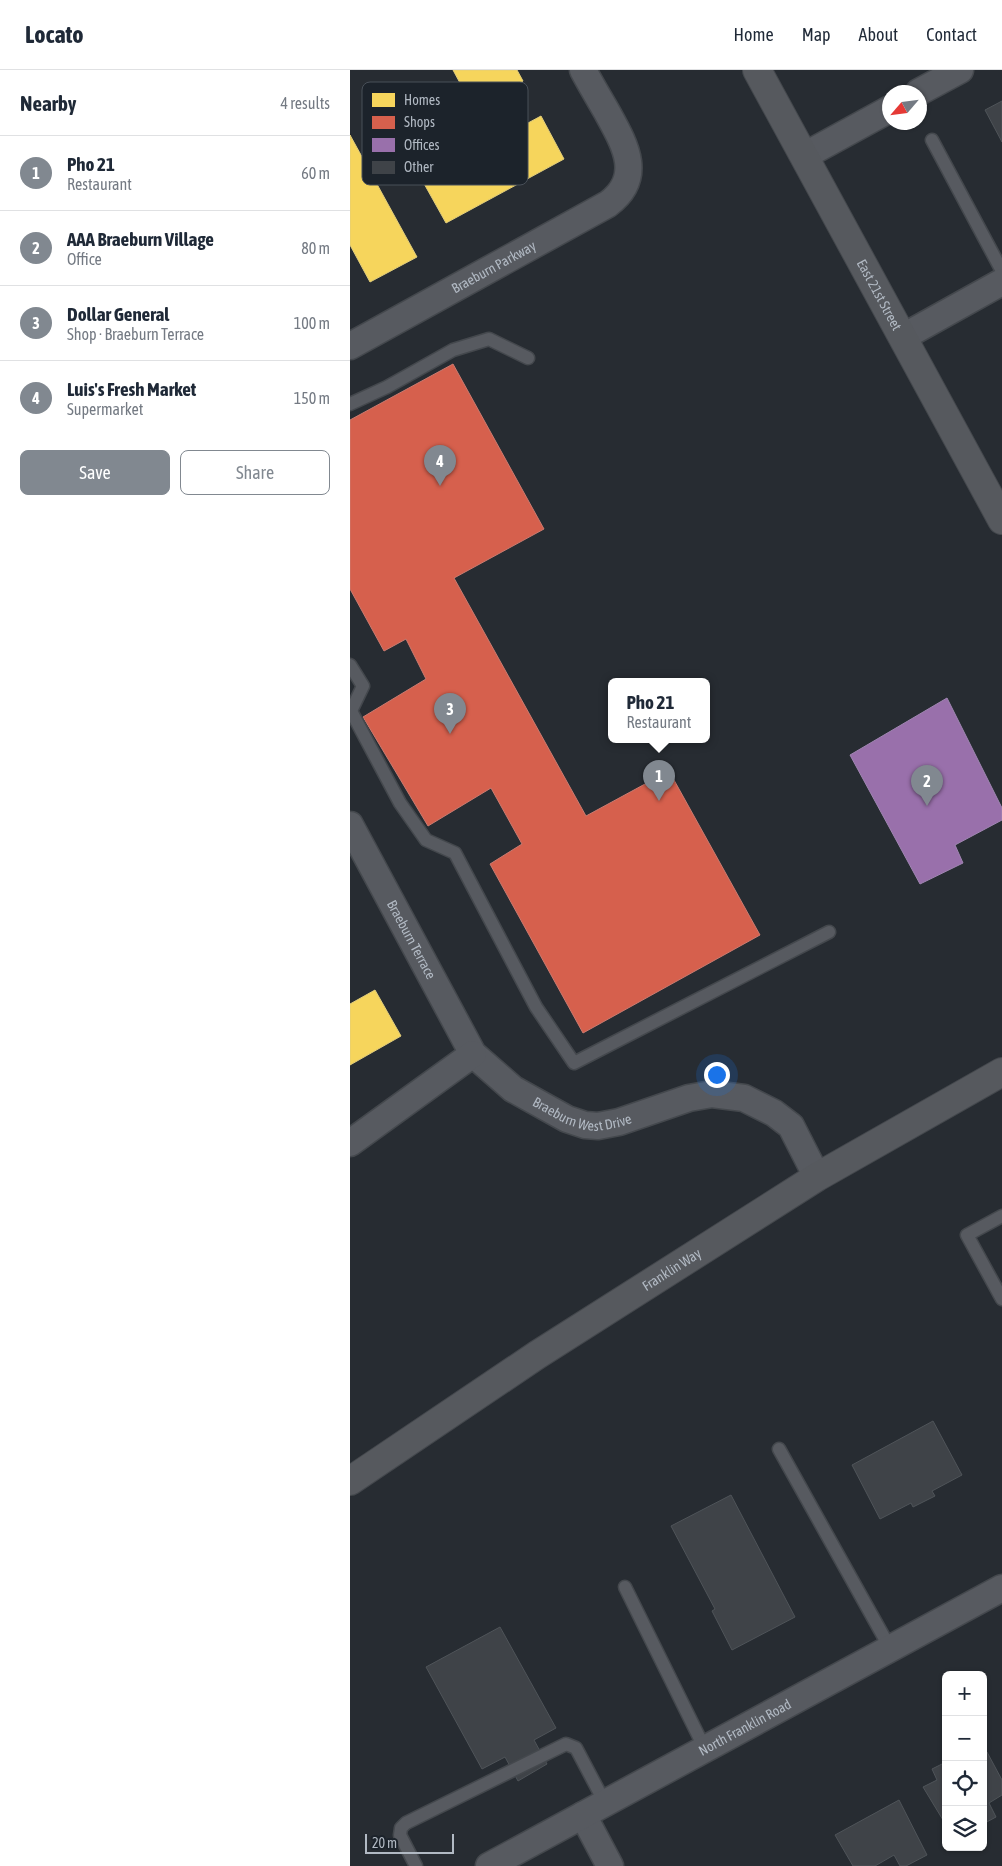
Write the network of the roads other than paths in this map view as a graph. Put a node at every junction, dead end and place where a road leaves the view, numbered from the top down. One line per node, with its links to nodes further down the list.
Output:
1 (583, 70): 11 (street, Braeburn Parkway)
2 (757, 70): 7 (main road, East 21st Street)
3 (960, 70): 4 (street)
4 (927, 88)
5 (882, 113): 7 (street)
6 (932, 140): 8 (lane)
7 (804, 156): 10 (main road, East 21st Street)
8 (1002, 271)
9 (1002, 282): 10 (street)
10 (902, 338): 14 (main road, East 21st Street)
11 (350, 346)
12 (528, 358): 13 (lane)
13 (350, 404)
14 (1002, 520)
15 (350, 664): 17 (lane)
16 (350, 825): 18 (street, Braeburn Terrace)
17 (829, 932)
18 (473, 1054): 20 (street); 21 (street, Braeburn West Drive)
19 (1002, 1072): 21 (main road, Franklin Way)
20 (350, 1143)
21 (817, 1177): 25 (main road, Franklin Way)
22 (1002, 1216): 23 (lane)
23 (1002, 1299)
24 (779, 1449): 28 (lane)
25 (350, 1481)
26 (625, 1587): 29 (lane)
27 (1002, 1588): 28 (street, North Franklin Road)
28 (890, 1648): 29 (street, North Franklin Road)
29 (705, 1749): 30 (street, North Franklin Road)
30 (594, 1809): 31 (lane); 32 (street, North Franklin Road); 33 (street)
31 (416, 1866)
32 (489, 1866)
33 (610, 1866)

